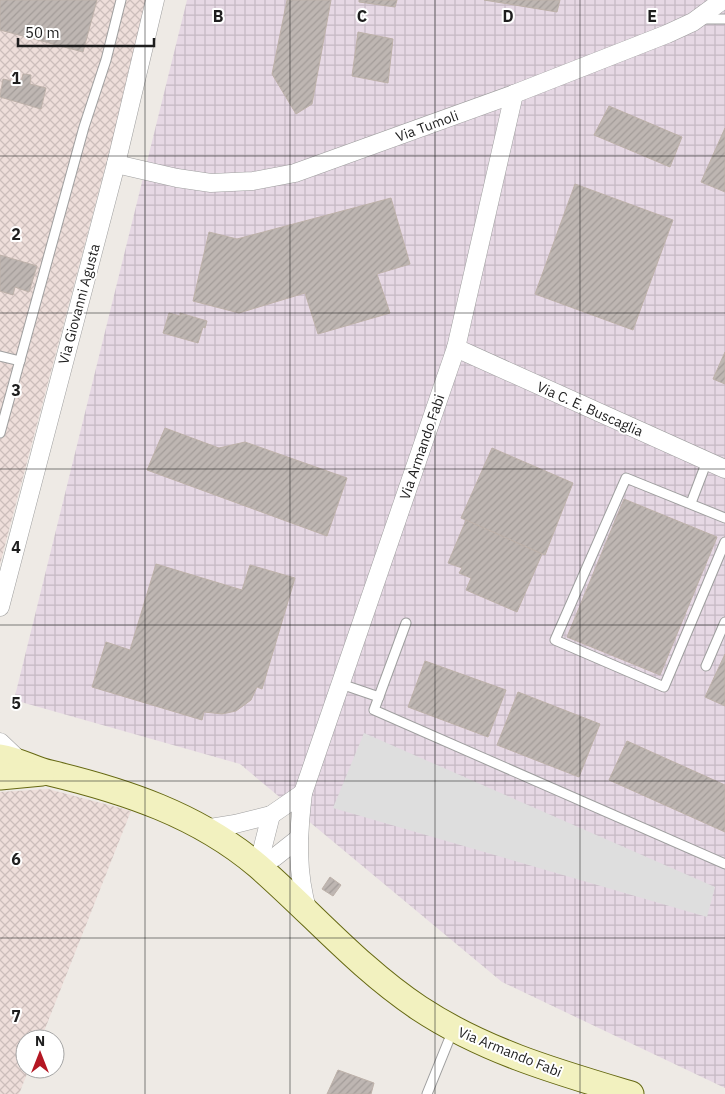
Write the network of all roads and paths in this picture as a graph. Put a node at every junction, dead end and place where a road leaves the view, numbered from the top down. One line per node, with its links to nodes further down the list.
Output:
1 (121, 0): 10 (lane)
2 (155, 0): 7 (street, Via Giovanni Agusta)
3 (723, 0): 4 (street, Via Tumoli)
4 (698, 19): 5 (lane); 6 (street, Via Tumoli)
5 (725, 19)
6 (514, 94): 7 (street, Via Tumoli); 8 (street, Via Armando Fabi)
7 (116, 164): 17 (street, Via Giovanni Agusta)
8 (456, 348): 12 (street, Via C. E. Buscaglia); 21 (street, Via Armando Fabi)
9 (0, 356): 10 (lane)
10 (20, 361): 11 (lane)
11 (0, 433)
12 (707, 461): 13 (street, Via C. E. Buscaglia); 14 (lane)
13 (725, 469)
14 (691, 503): 15 (lane); 16 (lane)
15 (725, 518)
16 (725, 542)
17 (0, 608)
18 (725, 622): 20 (lane)
19 (406, 623): 22 (lane)
20 (706, 666)
21 (341, 684): 22 (lane); 27 (street, Via Armando Fabi)
22 (379, 697): 31 (lane)
23 (0, 742): 24 (street)
24 (10, 759): 25 (street)
25 (47, 772): 26 (street); 29 (street, Via Armando Fabi)
26 (0, 777)
27 (303, 793): 28 (street); 30 (street, Via Armando Fabi)
28 (271, 815): 29 (street); 32 (street)
29 (204, 828): 32 (street, Via Armando Fabi)
30 (298, 838): 32 (street); 33 (street, Via Armando Fabi)
31 (725, 864)
32 (258, 866): 33 (street, Via Armando Fabi)
33 (308, 914): 34 (street, Via Armando Fabi)
34 (453, 1030): 35 (lane); 36 (street, Via Armando Fabi)
35 (426, 1094)
36 (631, 1094)

